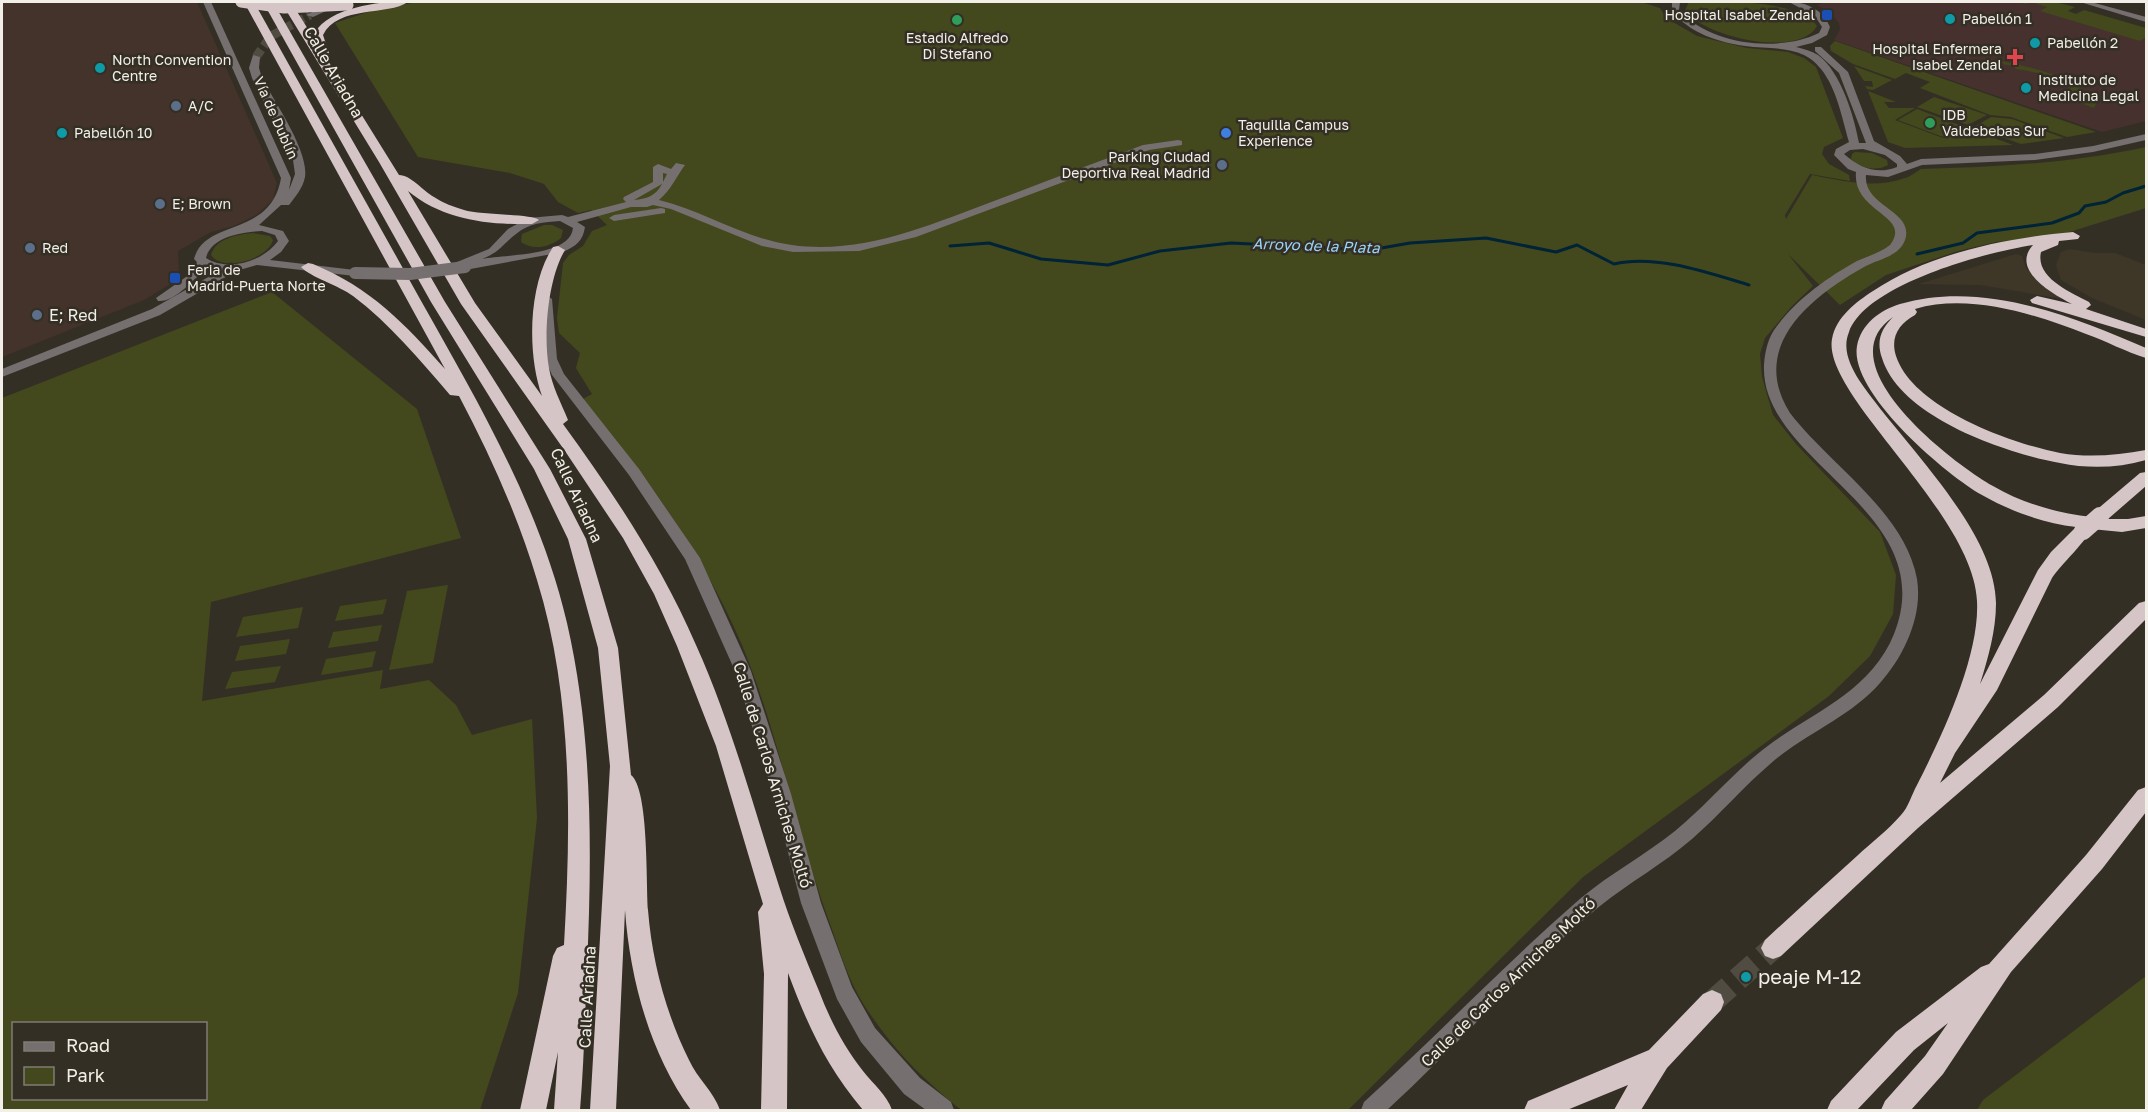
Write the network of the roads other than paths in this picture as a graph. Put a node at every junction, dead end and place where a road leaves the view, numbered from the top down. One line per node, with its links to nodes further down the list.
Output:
1 (207, 2): 38 (street, Vía de Dublín)
2 (242, 2): 11 (highway, bridge)
3 (249, 2): 61 (highway, Calle Ariadna)
4 (268, 2): 70 (highway, Calle Ariadna)
5 (286, 2): 19 (highway)
6 (376, 2): 11 (highway)
7 (403, 2): 19 (highway)
8 (1799, 2): 16 (street)
9 (2084, 2): 15 (street)
10 (2103, 2): 13 (street)
11 (347, 3): 14 (street)
12 (1672, 3): 17 (street)
13 (2146, 14)
14 (310, 15)
15 (2146, 20)
16 (1815, 39): 17 (street); 26 (street)
17 (1782, 45): 25 (street)
18 (256, 57): 38 (street)
19 (336, 82): 28 (highway)
20 (2146, 129): 27 (street)
21 (1162, 133): 24 (street)
22 (2146, 137): 29 (street)
23 (1178, 143): 24 (street)
24 (1148, 147): 37 (street)
25 (1850, 147): 26 (street); 31 (street)
26 (1878, 149): 27 (street)
27 (1892, 154): 29 (street)
28 (385, 162): 40 (highway); 63 (highway)
29 (1902, 167): 31 (street)
30 (668, 171): 32 (street)
31 (1861, 171): 86 (street, Calle de Carlos Arniches Moltó)
32 (662, 186): 33 (street); 34 (street); 36 (street)
33 (651, 201): 34 (street); 35 (street); 36 (street); 39 (street)
34 (675, 207): 37 (street)
35 (660, 211): 37 (street); 39 (street)
36 (597, 213): 41 (street)
37 (692, 215)
38 (266, 217): 42 (street, Vía de Dublín)
39 (614, 218): 43 (street)
40 (532, 220): 41 (street); 44 (street)
41 (570, 220): 43 (street)
42 (238, 231): 45 (street); 49 (street, Vía de Dublín)
43 (580, 231): 46 (street)
44 (507, 239): 47 (street); 50 (street)
45 (281, 247): 48 (street); 53 (street)
46 (558, 250): 47 (street); 54 (highway)
47 (527, 255): 50 (street)
48 (257, 262): 51 (street); 52 (street)
49 (203, 263): 52 (street); 58 (street)
50 (464, 264): 53 (street, bridge)
51 (308, 267): 53 (street); 61 (highway)
52 (233, 268): 59 (street)
53 (357, 271)
54 (549, 271): 63 (highway); 85 (street, Calle de Carlos Arniches Moltó)
55 (1966, 302): 57 (highway); 64 (highway); 67 (highway)
56 (2145, 334): 60 (highway); 60 (highway)
57 (2146, 353)
58 (2, 364)
59 (2, 373)
60 (1853, 380): 69 (highway)
61 (476, 414): 74 (highway, Calle Ariadna)
62 (2146, 445): 64 (highway)
63 (571, 447): 73 (highway)
64 (2024, 448): 65 (highway)
65 (2146, 455)
66 (2146, 477): 69 (highway, bridge)
67 (2146, 522)
68 (2146, 608): 72 (highway)
69 (1947, 747): 72 (highway)
70 (621, 765): 81 (highway, Calle Ariadna); 82 (highway)
71 (2146, 796): 76 (highway)
72 (1910, 821): 75 (highway)
73 (768, 888): 83 (highway); 84 (highway)
74 (577, 902): 79 (highway); 80 (highway, Calle Ariadna)
75 (1773, 948)
76 (2003, 964): 89 (highway); 90 (highway)
77 (1712, 1002): 78 (highway)
78 (1658, 1059): 87 (highway); 88 (highway)
79 (533, 1110)
80 (567, 1110)
81 (603, 1110)
82 (706, 1110)
83 (774, 1110)
84 (879, 1110)
85 (943, 1110)
86 (1372, 1110)
87 (1537, 1110)
88 (1627, 1110)
89 (1840, 1110)
90 (1894, 1110)

